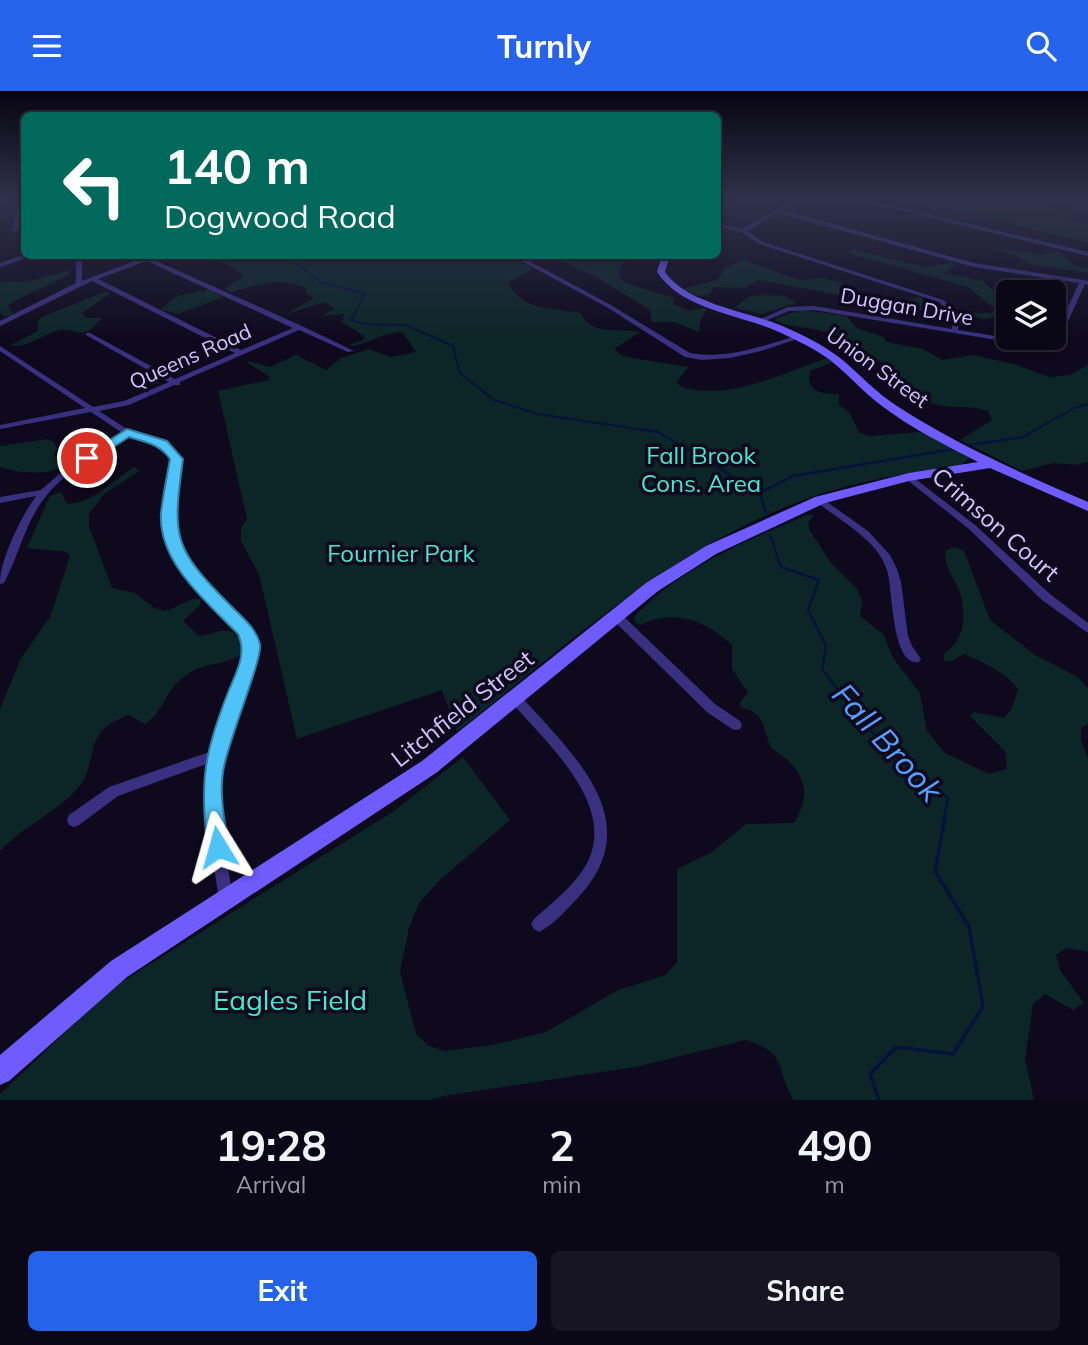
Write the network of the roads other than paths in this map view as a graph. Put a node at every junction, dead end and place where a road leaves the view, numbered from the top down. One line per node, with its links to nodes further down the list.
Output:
1 (771, 246): 18 (street)
2 (905, 246): 12 (street)
3 (1055, 246): 4 (street)
4 (1088, 254)
5 (21, 258): 10 (street)
6 (79, 259): 13 (street)
7 (148, 259): 11 (street); 17 (street)
8 (521, 259): 20 (street)
9 (665, 259): 14 (main road, Union Street)
10 (0, 265)
11 (93, 279): 13 (street); 24 (street)
12 (1086, 282): 15 (street)
13 (79, 284): 16 (street)
14 (763, 320): 18 (street, Duggan Drive); 20 (main road, Union Street)
15 (1066, 320)
16 (0, 324)
17 (300, 327): 23 (street); 24 (street, Queens Road)
18 (955, 332): 21 (street, Duggan Drive)
19 (88, 334): 25 (street)
20 (800, 337): 29 (main road, Union Street)
21 (996, 337)
22 (0, 348): 26 (street)
23 (350, 351)
24 (241, 353): 25 (street, Queens Road)
25 (177, 383): 26 (street, Queens Road)
26 (93, 411): 27 (street, Queens Road); 28 (street)
27 (0, 427)
28 (127, 432): 31 (street); 41 (street)
29 (992, 464): 30 (main road, Litchfield Street); 34 (main road, Union Street)
30 (909, 477): 33 (main road, Litchfield Street); 37 (street, Crimson Court)
31 (45, 492): 32 (street); 35 (street)
32 (0, 500)
33 (820, 501): 36 (main road, Litchfield Street); 38 (street)
34 (1088, 507)
35 (0, 580)
36 (616, 616): 39 (main road, Litchfield Street); 40 (street)
37 (1088, 629)
38 (915, 659)
39 (516, 699): 43 (main road, Litchfield Street); 44 (street)
40 (736, 726)
41 (216, 755): 42 (street); 43 (street)
42 (74, 820)
43 (226, 900): 45 (main road, Litchfield Street)
44 (539, 924)
45 (0, 1072)

